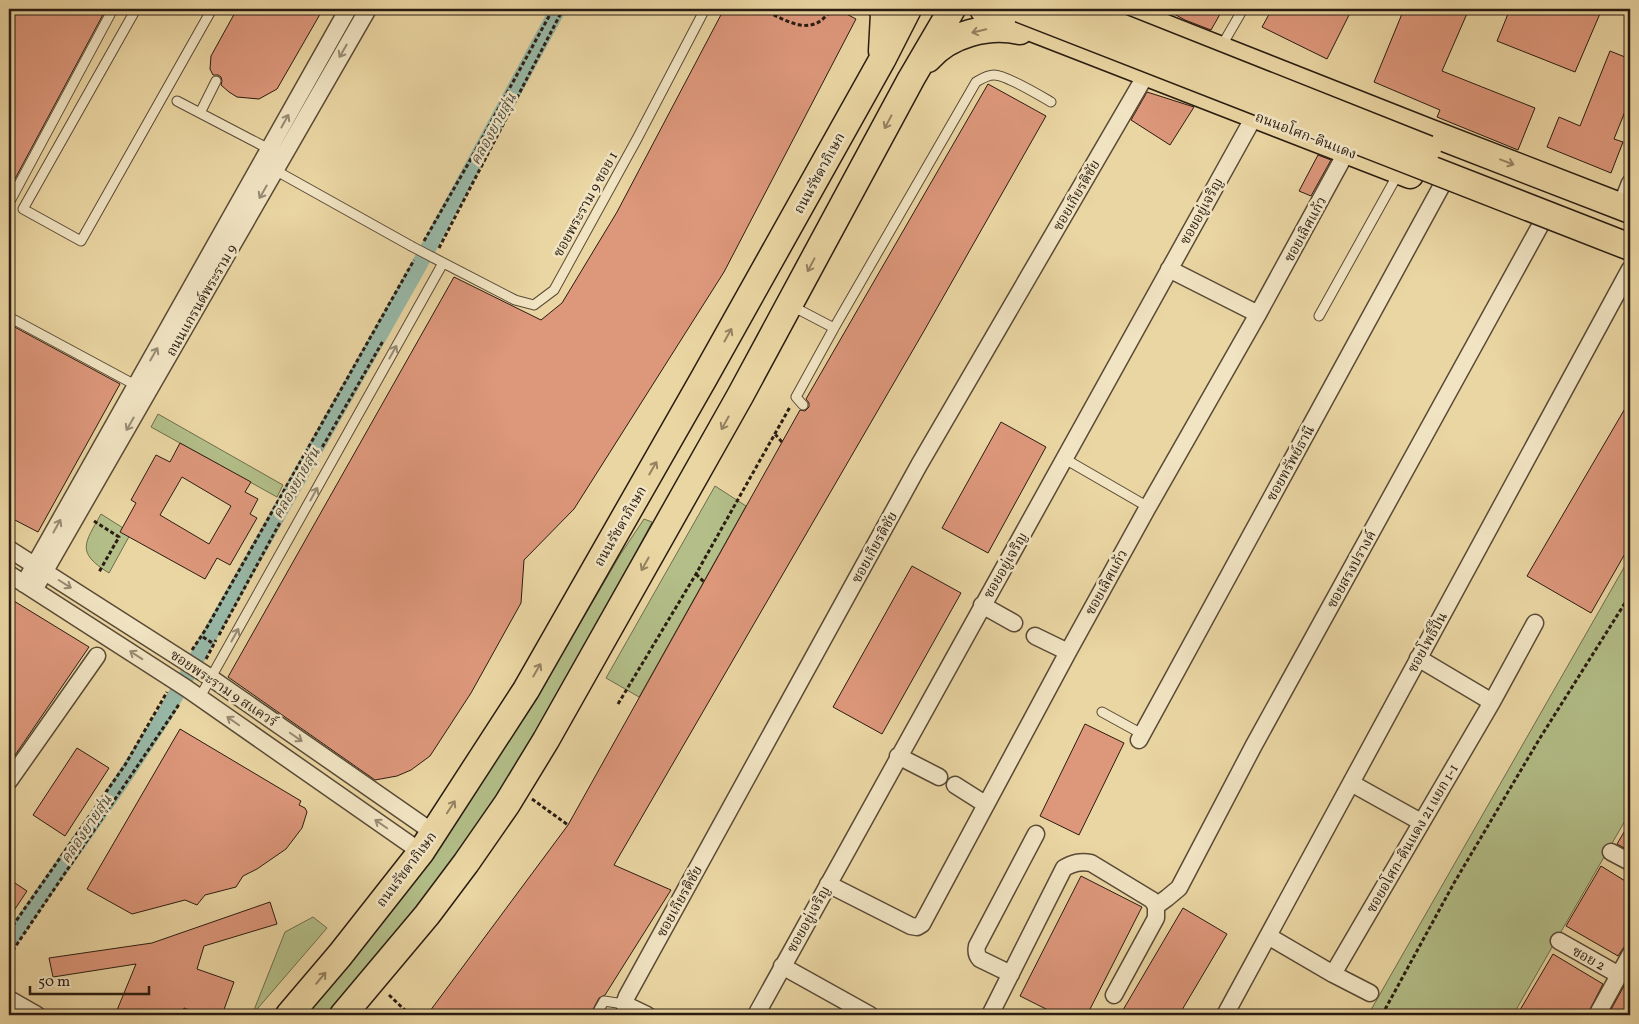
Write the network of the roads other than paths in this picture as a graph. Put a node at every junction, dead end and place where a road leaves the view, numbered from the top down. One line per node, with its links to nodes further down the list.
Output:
1 (112, 9): 32 (lane)
2 (136, 9): 3 (lane)
3 (212, 9)
4 (348, 9): 29 (street, ถนนแกรนด์พระราม 9, one-way to 4)
5 (368, 9): 29 (street, ถนนแกรนด์พระราม 9, one-way to 29)
6 (705, 9): 37 (lane, ซอยพระราม 9 ซอย 1)
7 (882, 9): 17 (main road)
8 (908, 9): 17 (main road, ถนนรัชดาภิเษก)
9 (952, 9): 19 (main road)
10 (983, 9): 15 (main road, ถนนอโศก-ดินแดง)
11 (1020, 9): 35 (main road, ถนนอโศก-ดินแดง, bridge)
12 (1076, 9): 33 (main road, bridge)
13 (1117, 9): 16 (main road)
14 (1243, 9): 16 (lane)
15 (1061, 40): 18 (main road, ถนนอโศก-ดินแดง); 19 (main road, one-way to 19)
16 (1220, 49): 21 (main road)
17 (882, 60): 45 (main road, ถนนรัชดาภิเษก, one-way to 17)
18 (1147, 73): 25 (main road, ถนนอโศก-ดินแดง); 91 (street, ซอยเกียรติชัย)
19 (912, 79): 40 (main road, one-way to 40)
20 (216, 82): 24 (lane)
21 (1328, 92): 26 (main road); 27 (main road)
22 (177, 101): 24 (lane, ซอยพระราม 9 ซอย 1)
23 (1051, 102): 44 (lane)
24 (200, 113): 29 (lane, ซอยพระราม 9 ซอย 1)
25 (1255, 115): 27 (main road, ถนนอโศก-ดินแดง); 39 (street, ซอยอยู่เจริญ)
26 (1426, 131): 30 (main road); 33 (main road, one-way to 33)
27 (1309, 136): 28 (main road, ถนนอโศก-ดินแดง)
28 (1347, 151): 30 (main road, ถนนอโศก-ดินแดง); 41 (street, ซอยเลิศแก้ว)
29 (269, 161): 37 (lane, ซอยพระราม 9 ซอย 1, bridge); 46 (street, ถนนแกรนด์พระราม 9)
30 (1403, 172): 31 (main road, ถนนอโศก-ดินแดง); 42 (lane)
31 (1441, 187): 34 (main road, ถนนอโศก-ดินแดง); 66 (street, ซอยทรัพย์ธานี)
32 (9, 203)
33 (1628, 207)
34 (1540, 226): 36 (main road, ถนนอโศก-ดินแดง); 80 (street, ซอยสรงปรางค์)
35 (1630, 247)
36 (1630, 260)
37 (443, 262): 62 (lane, one-way to 37)
38 (1630, 268): 61 (street, ซอยโพธิ์ปั้น)
39 (1169, 269): 41 (street); 49 (street, ซอยอยู่เจริญ)
40 (790, 305): 44 (lane); 47 (main road)
41 (1258, 314): 50 (street, ซอยเลิศแก้ว)
42 (1320, 316)
43 (9, 317): 46 (lane)
44 (834, 328): 48 (lane)
45 (704, 378): 47 (main road); 76 (main road, ถนนรัชดาภิเษก, one-way to 45)
46 (142, 389): 52 (street, ถนนแกรนด์พระราม 9)
47 (740, 396): 95 (main road, one-way to 95)
48 (803, 405)
49 (1064, 459): 50 (lane); 55 (street, ซอยอยู่เจริญ)
50 (1148, 507): 59 (street, ซอยเลิศแก้ว)
51 (9, 549): 52 (street, ซอยพระราม 9 สแควร์)
52 (40, 568): 54 (street, ถนนแกรนด์พระราม 9); 62 (street, ซอยพระราม 9 สแควร์, one-way to 62)
53 (9, 574): 54 (street, ซอยพระราม 9 สแควร์)
54 (29, 587): 63 (street, ซอยพระราม 9 สแควร์, one-way to 54)
55 (982, 605): 56 (street); 67 (street, ซอยอยู่เจริญ)
56 (1014, 623)
57 (1536, 624): 64 (street, ซอยอโศก-ดินแดง 21 แยก 1-1)
58 (1035, 636): 59 (street)
59 (1068, 652): 73 (street, ซอยเลิศแก้ว)
60 (97, 656): 69 (street)
61 (1418, 658): 64 (street); 70 (street, ซอยโพธิ์ปั้น)
62 (195, 668): 63 (lane); 72 (street, ซอยพระราม 9 สแควร์, one-way to 72)
63 (184, 688): 72 (street, ซอยพระราม 9 สแควร์, one-way to 63)
64 (1492, 702): 74 (street, ซอยอโศก-ดินแดง 21 แยก 1-1)
65 (1102, 712): 66 (lane)
66 (1141, 737)
67 (898, 756): 68 (street); 79 (street, ซอยอยู่เจริญ)
68 (939, 777)
69 (9, 781)
70 (1351, 783): 74 (street); 81 (street, ซอยโพธิ์ปั้น)
71 (955, 785): 73 (street)
72 (361, 796): 76 (street, ซอยพระราม 9 สแควร์, one-way to 72); 76 (street, ซอยพระราม 9 สแควร์)
73 (985, 804): 79 (street, ซอยเลิศแก้ว)
74 (1421, 822): 86 (street, ซอยอโศก-ดินแดง 21 แยก 1-1)
75 (1036, 834): 85 (street)
76 (427, 842): 94 (main road, ถนนรัชดาภิเษก, one-way to 76)
77 (1611, 852): 78 (street)
78 (1630, 862)
79 (828, 884): 84 (street, ซอยอยู่เจริญ)
80 (1156, 906): 85 (street); 89 (street)
81 (1268, 936): 86 (street); 100 (street, ซอยโพธิ์ปั้น)
82 (1559, 942): 87 (street, ซอย 2)
83 (1630, 955): 87 (street)
84 (782, 966): 92 (street); 98 (street, ซอยอยู่เจริญ)
85 (1011, 974): 99 (street)
86 (1333, 974): 88 (street)
87 (1620, 975): 101 (street)
88 (1370, 993)
89 (1114, 995)
90 (9, 999): 93 (street)
91 (624, 1004): 96 (lane); 97 (street)
92 (867, 1014)
93 (37, 1015)
94 (289, 1015)
95 (343, 1015)
96 (596, 1015)
97 (647, 1015)
98 (756, 1015)
99 (990, 1015)
100 (1227, 1015)
101 (1597, 1015)

